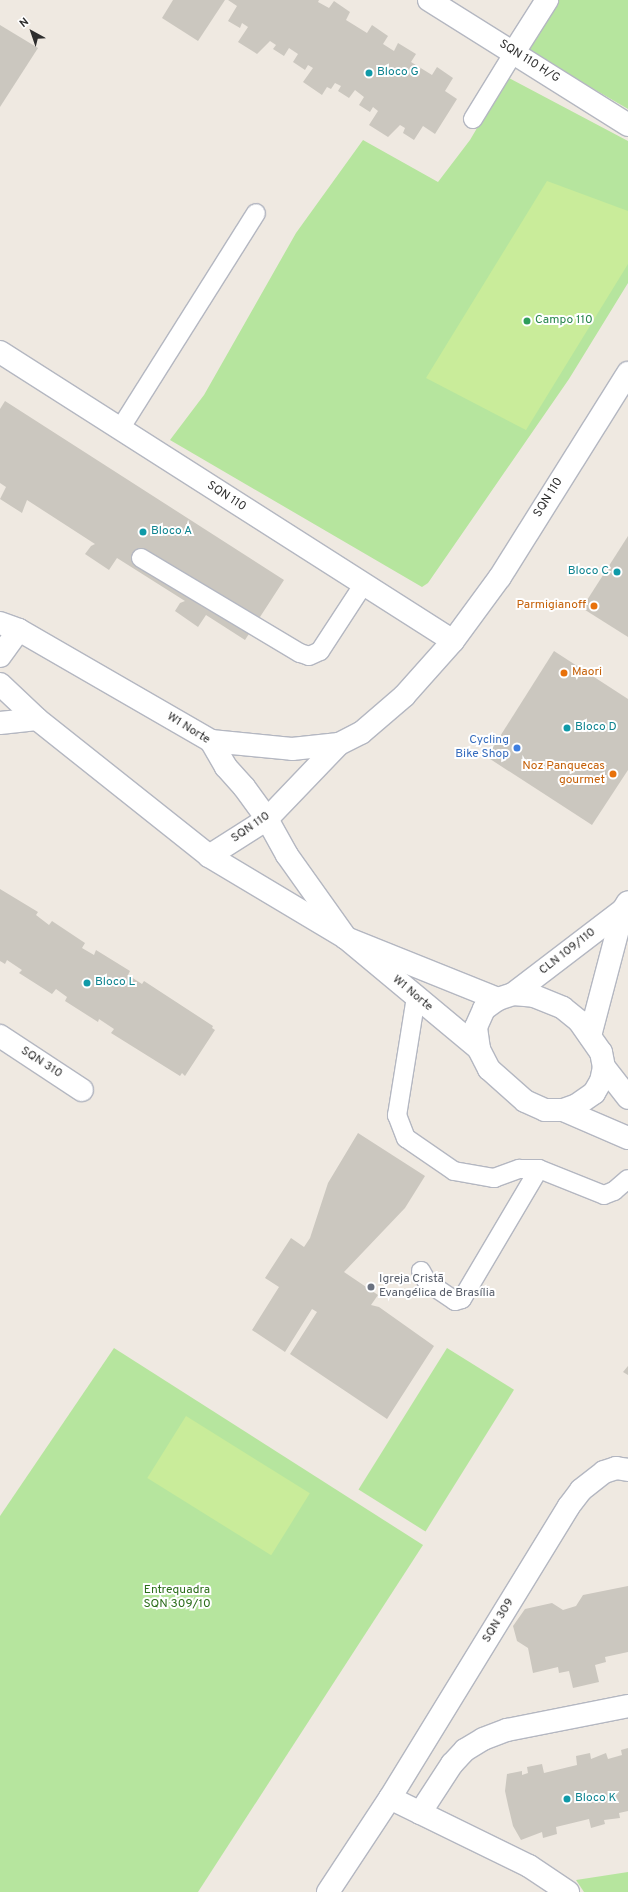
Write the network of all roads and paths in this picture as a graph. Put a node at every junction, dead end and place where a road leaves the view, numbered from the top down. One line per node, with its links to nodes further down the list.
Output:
1 (429, 0): 3 (street, SQN 110 H/G)
2 (547, 0): 3 (street)
3 (514, 52): 4 (lane); 5 (street, SQN 110 H/G)
4 (473, 119)
5 (628, 125)
6 (256, 213): 9 (lane)
7 (0, 352): 9 (street, SQN 110)
8 (628, 373): 13 (street, SQN 110)
9 (120, 429): 11 (street, SQN 110)
10 (141, 558): 11 (lane)
11 (363, 585): 13 (street, SQN 110)
12 (9, 626): 14 (street); 18 (street, W1 Norte)
13 (453, 641): 19 (street, SQN 110)
14 (0, 656)
15 (0, 684): 16 (street, W1 Norte)
16 (37, 719): 17 (street); 21 (street, W1 Norte)
17 (0, 723)
18 (211, 741): 19 (street, SQN 110); 20 (street, W1 Norte)
19 (339, 744): 20 (street, SQN 110)
20 (267, 819): 21 (street, SQN 110); 23 (street, W1 Norte)
21 (209, 856): 23 (street, W1 Norte)
22 (625, 906): 25 (street, CLN 109/110); 27 (street, CLN 109/110)
23 (346, 938): 24 (street, W1 Norte); 25 (street, W1 Norte)
24 (416, 997): 28 (street, W1 Norte); 34 (lane)
25 (506, 997): 27 (street); 28 (street)
26 (0, 1036): 30 (street, SQN 310)
27 (590, 1036): 29 (street)
28 (479, 1049): 32 (street)
29 (604, 1067): 31 (street); 32 (street)
30 (82, 1090)
31 (628, 1098)
32 (563, 1110): 33 (street)
33 (628, 1138)
34 (539, 1169): 35 (lane); 36 (lane)
35 (628, 1178)
36 (422, 1271)
37 (628, 1470): 39 (street, SQN 309)
38 (628, 1706): 40 (street)
39 (390, 1798): 40 (street); 41 (street, SQN 309)
40 (420, 1813): 42 (street)
41 (328, 1892)
42 (568, 1892)

